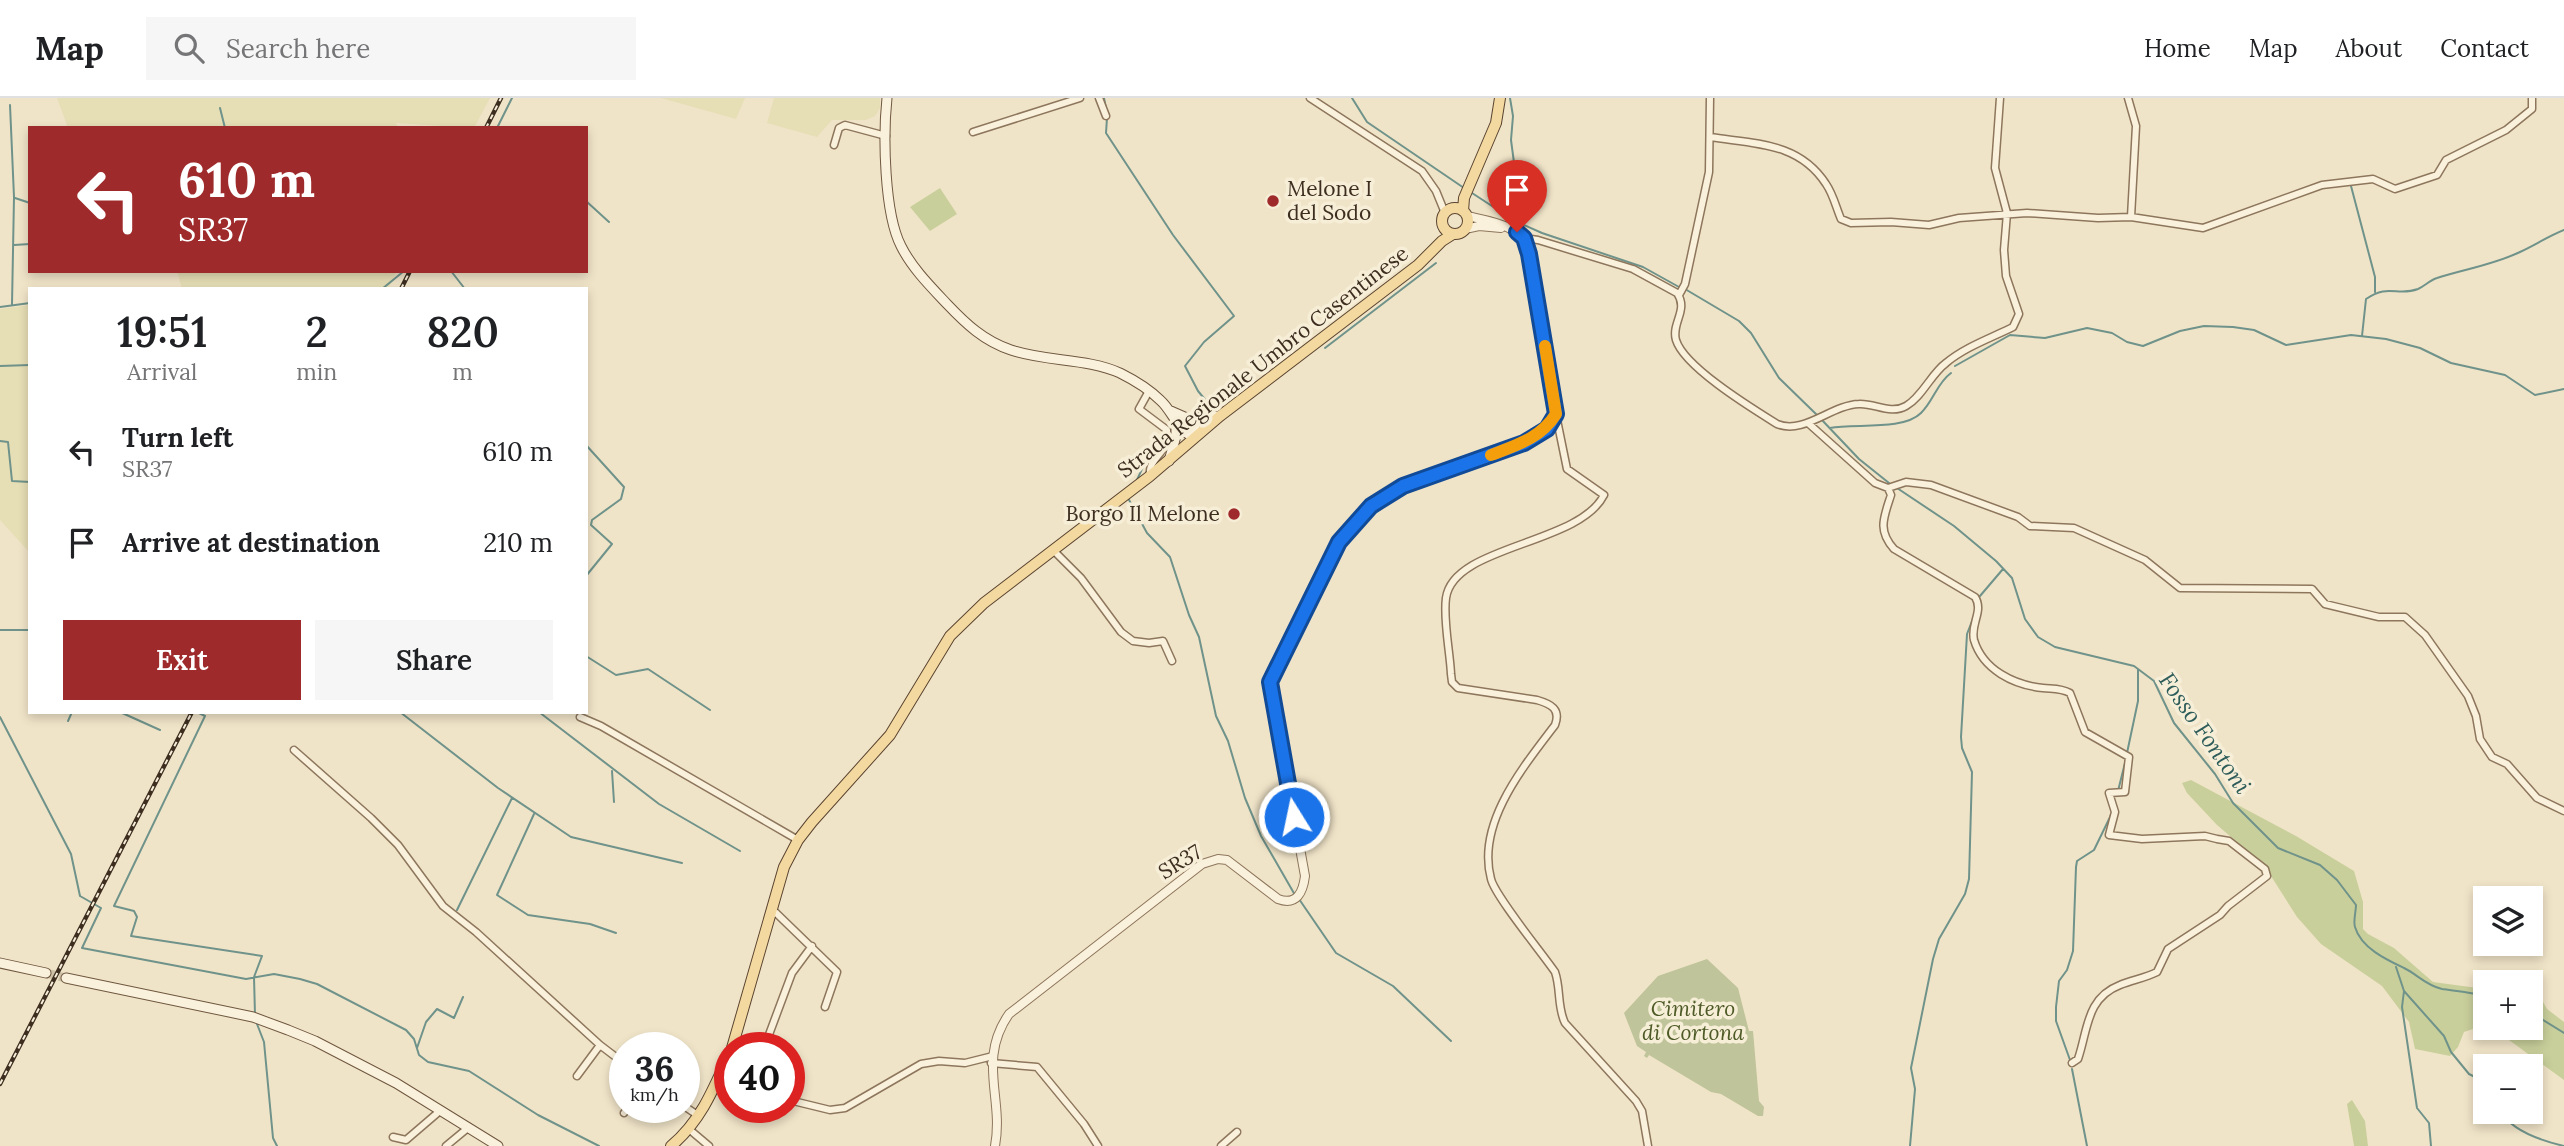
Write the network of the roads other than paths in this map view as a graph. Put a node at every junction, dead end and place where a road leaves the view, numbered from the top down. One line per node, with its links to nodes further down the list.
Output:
1 (887, 98): 12 (main road)
2 (1080, 98): 11 (street)
3 (1099, 98): 10 (street)
4 (1310, 98): 15 (street)
5 (1500, 98): 15 (main road)
6 (1710, 98): 13 (street)
7 (2000, 98): 16 (street)
8 (2128, 98): 17 (street)
9 (2532, 98): 17 (street)
10 (1107, 117)
11 (973, 132)
12 (886, 136): 14 (street); 24 (main road)
13 (1710, 137): 16 (street); 23 (street)
14 (834, 145)
15 (1457, 212): 18 (main road); 19 (main road); 21 (street)
16 (2007, 214): 17 (street); 30 (street)
17 (2131, 217)
18 (1442, 224): 20 (main road); 22 (main road)
19 (1465, 229): 20 (main road); 21 (street)
20 (1453, 234): 22 (main road, Strada Regionale Umbro Casentinese)
21 (1521, 235): 23 (street); 26 (street)
22 (1439, 244): 27 (main road, Strada Regionale Umbro Casentinese)
23 (1680, 293): 30 (street)
24 (1149, 391): 25 (main road); 33 (street)
25 (1171, 411): 28 (main road); 29 (main road)
26 (1556, 414): 51 (street, SR37); 70 (street)
27 (1220, 416): 28 (main road); 31 (main road, Strada Regionale Umbro Casentinese)
28 (1187, 418): 31 (main road)
29 (1176, 422): 31 (main road); 32 (main road)
30 (1808, 423): 34 (street)
31 (1195, 437): 32 (main road, Strada Regionale Umbro Casentinese)
32 (1169, 461): 33 (main road, Strada Regionale Umbro Casentinese)
33 (1150, 476): 35 (main road, Strada Regionale Umbro Casentinese)
34 (1888, 488): 39 (street); 52 (street)
35 (1054, 551): 36 (street); 40 (main road, Strada Regionale Umbro Casentinese)
36 (1172, 661)
37 (580, 718): 40 (street)
38 (294, 750): 49 (street)
39 (2564, 811)
40 (797, 840): 41 (main road, Strada Regionale Umbro Casentinese)
41 (773, 910): 42 (street); 47 (main road, Strada Regionale Umbro Casentinese)
42 (812, 946): 46 (street); 48 (street)
43 (0, 963): 44 (main road)
44 (46, 973)
45 (66, 978): 56 (main road)
46 (825, 1007)
47 (739, 1032)
48 (770, 1032)
49 (600, 1045): 50 (street); 53 (street)
50 (609, 1052)
51 (992, 1060): 55 (street); 67 (street, SR37); 68 (street)
52 (2073, 1063)
53 (577, 1076)
54 (714, 1087): 57 (main road, Strada Regionale Umbro Casentinese)
55 (805, 1104)
56 (442, 1110): 59 (main road); 62 (street)
57 (700, 1114)
58 (694, 1123): 60 (main road, Strada Regionale Umbro Casentinese)
59 (469, 1127): 63 (main road); 64 (street)
60 (690, 1130): 65 (main road, Strada Regionale Umbro Casentinese); 66 (street)
61 (1237, 1132): 69 (street)
62 (393, 1137)
63 (494, 1144)
64 (446, 1146)
65 (671, 1146)
66 (709, 1146)
67 (995, 1146)
68 (1098, 1146)
69 (1221, 1146)
70 (1648, 1146)

